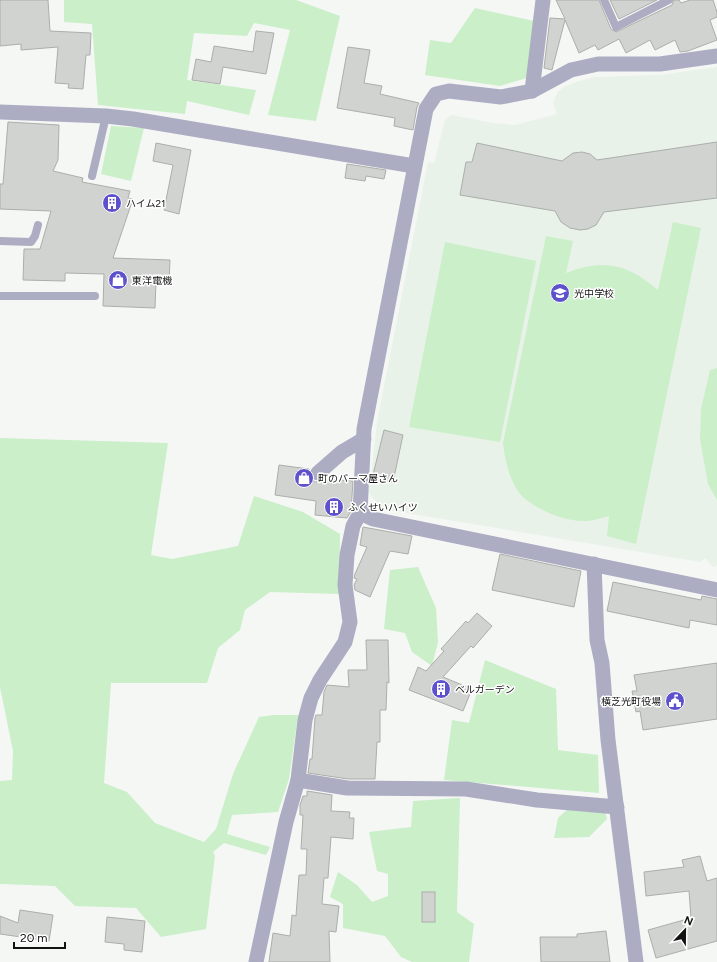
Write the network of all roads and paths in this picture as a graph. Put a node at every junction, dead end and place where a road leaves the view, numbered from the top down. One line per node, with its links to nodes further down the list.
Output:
1 (543, 0): 5 (street)
2 (604, 0): 3 (lane)
3 (669, 0)
4 (717, 56): 5 (street)
5 (532, 91): 8 (street)
6 (0, 112): 7 (street)
7 (106, 116): 8 (street); 9 (lane)
8 (414, 166): 14 (street)
9 (92, 176)
10 (38, 225): 11 (lane)
11 (0, 241)
12 (0, 296): 13 (lane)
13 (95, 296)
14 (364, 439): 15 (street); 16 (street)
15 (318, 473)
16 (360, 513): 17 (street); 19 (street)
17 (594, 564): 18 (street); 20 (street)
18 (717, 590)
19 (298, 780): 20 (street); 21 (street)
20 (617, 806): 22 (street)
21 (256, 962)
22 (636, 962)

